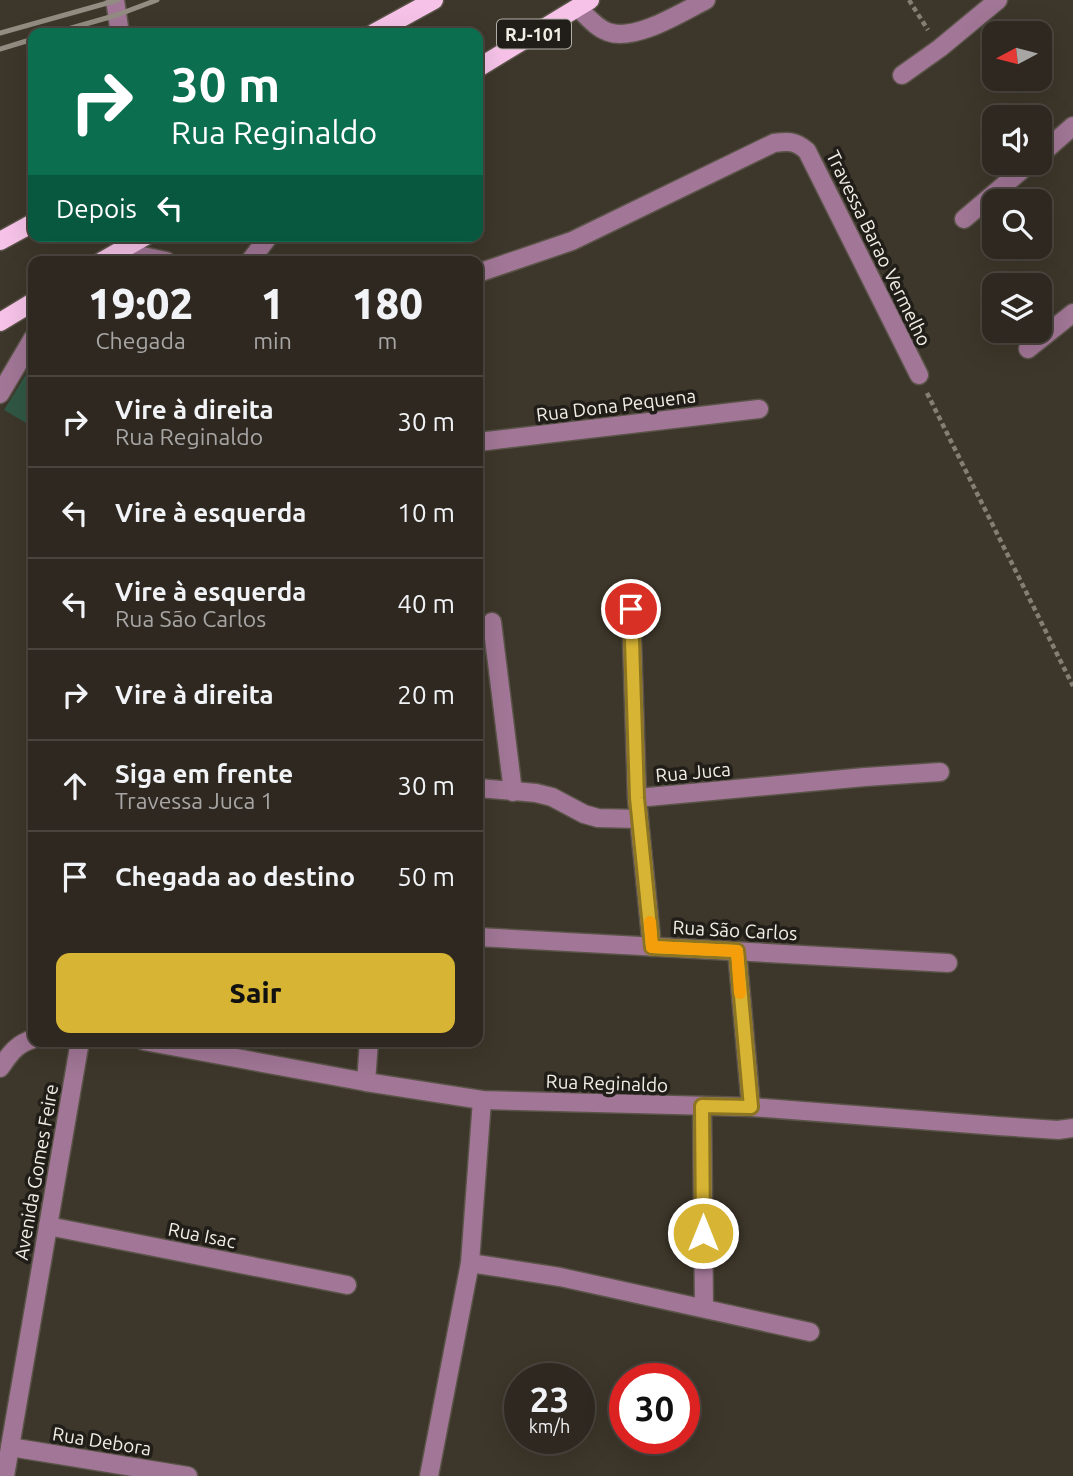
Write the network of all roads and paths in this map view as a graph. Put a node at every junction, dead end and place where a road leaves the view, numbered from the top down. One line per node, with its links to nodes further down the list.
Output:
1 (115, 0): 7 (street)
2 (434, 0): 8 (main road)
3 (706, 0): 6 (street)
4 (909, 0): 9 (path)
5 (998, 0): 11 (street)
6 (584, 4): 10 (main road, RJ-101)
7 (119, 27)
8 (383, 28)
9 (928, 30)
10 (483, 65)
11 (902, 75)
12 (1073, 126): 13 (street)
13 (1052, 144)
14 (1016, 175): 15 (street)
15 (964, 219)
16 (28, 226): 17 (main road)
17 (0, 241)
18 (135, 242): 20 (main road)
19 (264, 242): 23 (street)
20 (119, 251): 21 (main road); 22 (street)
21 (110, 256)
22 (142, 256)
23 (254, 256)
24 (483, 272): 30 (street, Travessa Barao Vermelho)
25 (28, 305): 27 (main road)
26 (1073, 313): 29 (street)
27 (0, 322)
28 (28, 346): 31 (street)
29 (1028, 349)
30 (919, 375): 36 (path, Travessa Barao Vermelho)
31 (0, 394)
32 (759, 408): 33 (street, Rua Dona Pequena)
33 (483, 441)
34 (631, 609): 40 (street)
35 (492, 622): 39 (street)
36 (1073, 686)
37 (940, 772): 40 (street, Rua Juca)
38 (483, 789): 39 (street)
39 (513, 792): 41 (street)
40 (637, 798): 41 (street, Rua Juca)
41 (639, 819): 43 (street, Rua Juca)
42 (483, 937): 43 (street, Rua São Carlos)
43 (652, 947): 44 (street, Rua São Carlos)
44 (737, 951): 45 (street, Rua São Carlos); 54 (street)
45 (948, 963)
46 (28, 1040): 50 (street)
47 (79, 1047): 56 (street, Avenida Gomes Feire)
48 (176, 1047): 51 (street, Rua Reginaldo)
49 (369, 1047): 51 (street)
50 (0, 1068)
51 (366, 1082): 52 (street, Rua Reginaldo)
52 (482, 1100): 53 (street, Rua Reginaldo); 57 (street)
53 (702, 1106): 54 (street, Rua Reginaldo); 59 (street)
54 (751, 1107): 55 (street, Rua Reginaldo)
55 (1073, 1128)
56 (48, 1226): 58 (street, Rua Isac); 61 (street, Avenida Gomes Feire)
57 (470, 1264): 59 (street); 64 (street)
58 (347, 1285)
59 (704, 1308): 60 (street)
60 (810, 1332)
61 (10, 1447): 62 (street, Avenida Gomes Feire); 63 (street, Rua Debora)
62 (5, 1476)
63 (188, 1476)
64 (429, 1476)

